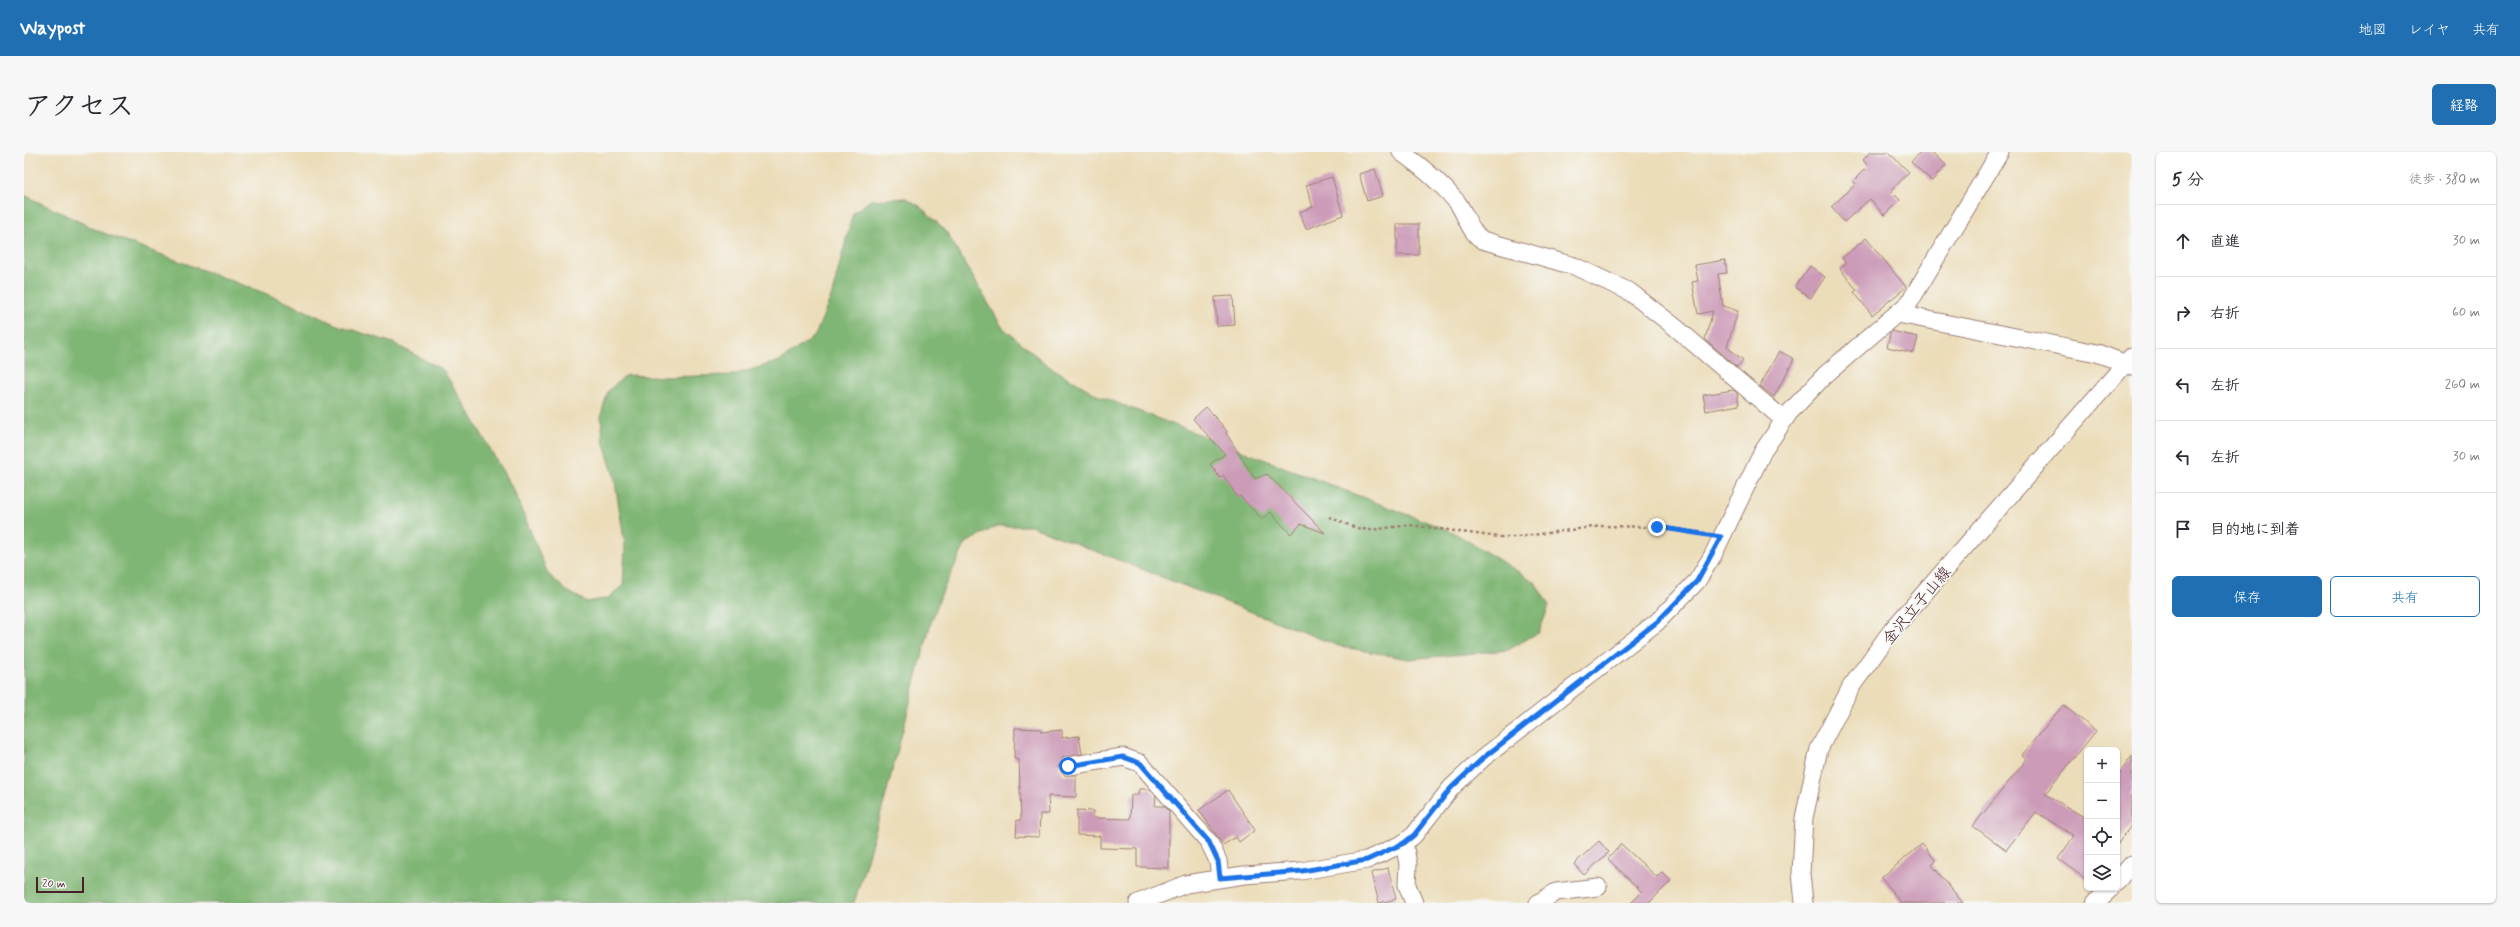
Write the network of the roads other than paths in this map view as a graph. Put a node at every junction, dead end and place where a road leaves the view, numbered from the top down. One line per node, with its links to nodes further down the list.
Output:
1 (1401, 152): 5 (street)
2 (2000, 152): 3 (street)
3 (1898, 314): 4 (street); 5 (street)
4 (2130, 362): 16 (street, 金沢立子山線)
5 (1784, 420): 7 (street)
6 (1068, 766): 9 (street)
7 (1404, 843): 9 (street); 14 (street)
8 (2132, 864): 10 (street)
9 (1220, 878): 13 (street)
10 (2120, 878)
11 (1598, 887): 15 (street)
12 (2107, 891): 17 (street)
13 (1138, 903)
14 (1414, 903)
15 (1538, 903)
16 (1804, 903)
17 (2095, 903)

